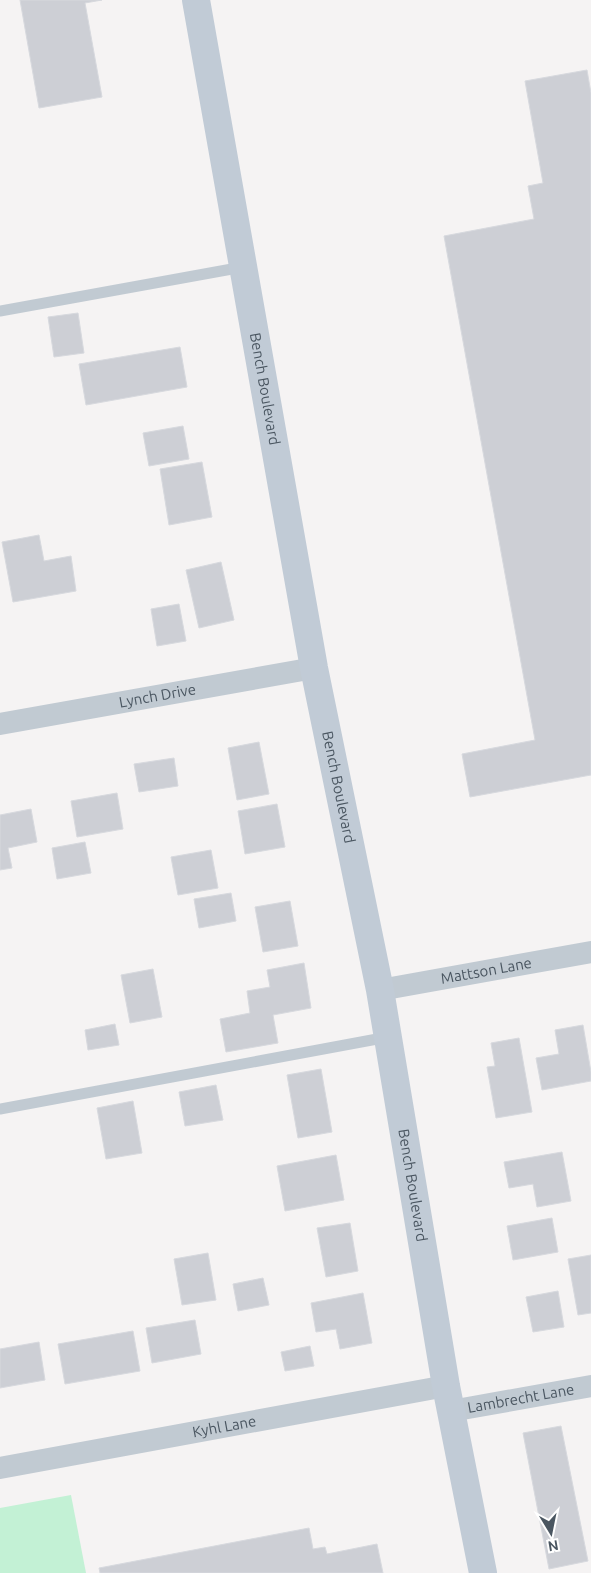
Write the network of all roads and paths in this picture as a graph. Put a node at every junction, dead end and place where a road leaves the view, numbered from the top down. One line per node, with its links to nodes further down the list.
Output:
1 (196, 0): 2 (main road, Bench Boulevard)
2 (243, 267): 3 (lane); 4 (main road, Bench Boulevard)
3 (0, 311)
4 (314, 668): 5 (street, Lynch Drive); 7 (main road, Bench Boulevard)
5 (0, 724)
6 (591, 952): 7 (street, Mattson Lane)
7 (380, 990): 8 (main road, Bench Boulevard)
8 (388, 1037): 9 (lane); 11 (main road, Bench Boulevard)
9 (0, 1109)
10 (591, 1386): 11 (street, Lambrecht Lane)
11 (449, 1399): 12 (street, Kyhl Lane); 13 (main road, Bench Boulevard)
12 (0, 1468)
13 (483, 1573)

